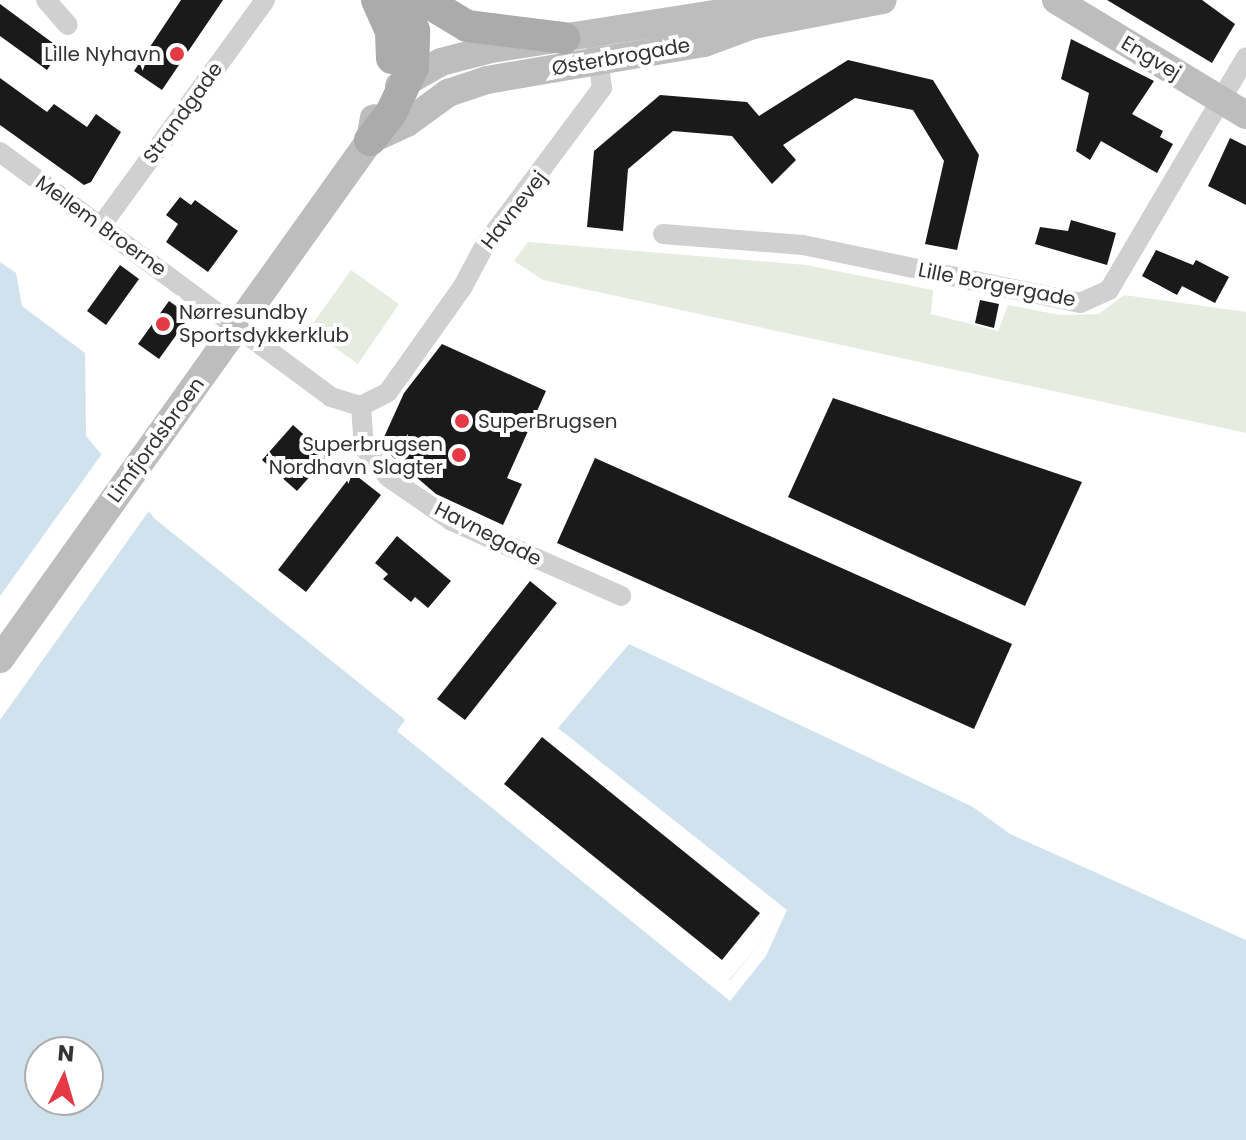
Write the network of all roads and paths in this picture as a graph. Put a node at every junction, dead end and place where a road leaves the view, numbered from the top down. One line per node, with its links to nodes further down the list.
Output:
1 (46, 0): 9 (street)
2 (265, 0): 19 (street, Strandgade)
3 (377, 0): 14 (main road)
4 (403, 0): 13 (main road)
5 (424, 0): 10 (main road)
6 (803, 0): 10 (main road, Østerbrogade)
7 (883, 0): 12 (main road, Østerbrogade)
8 (1056, 0): 15 (main road, Engvej)
9 (68, 25)
10 (579, 36): 12 (street, Havnevej); 13 (main road, Østerbrogade)
11 (1246, 57): 15 (street, Lille Borgergade)
12 (598, 62): 17 (main road, Østerbrogade); 21 (street, Havnevej)
13 (410, 77): 14 (main road, Østerbrogade); 17 (main road)
14 (383, 99): 17 (main road, Limfjordsbroen)
15 (1221, 100): 16 (main road, Engvej); 20 (street, Lille Borgergade)
16 (1246, 115)
17 (369, 142): 23 (main road, Limfjordsbroen)
18 (0, 152): 19 (street, Mellem Broerne)
19 (101, 226): 21 (street, Mellem Broerne)
20 (663, 234)
21 (361, 406): 22 (street, Havnegade)
22 (621, 596)
23 (0, 659)

